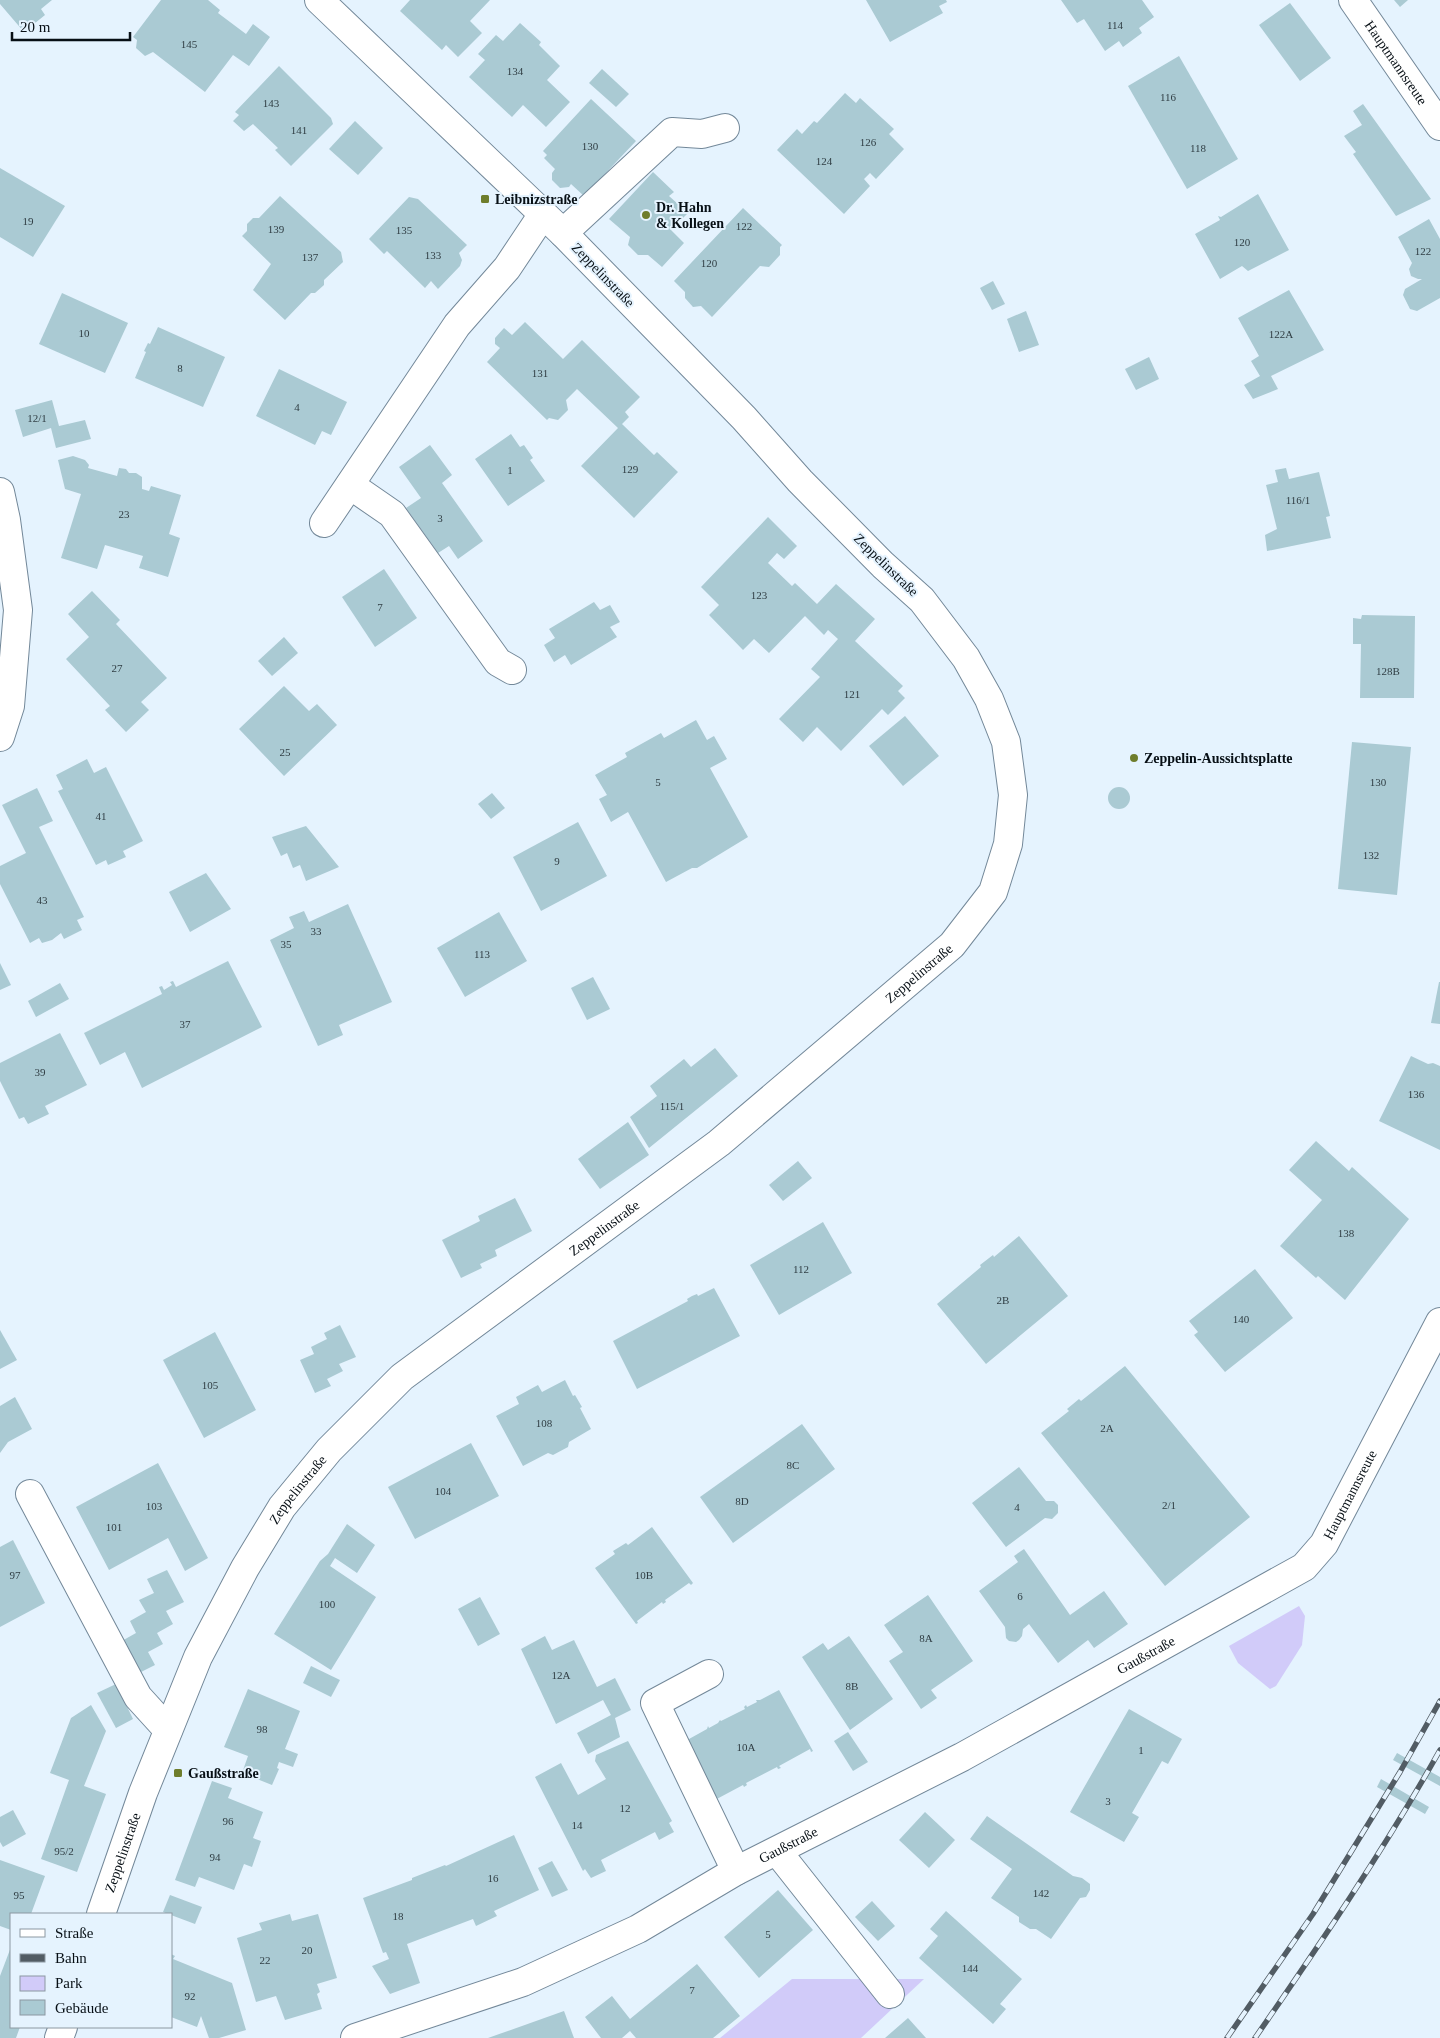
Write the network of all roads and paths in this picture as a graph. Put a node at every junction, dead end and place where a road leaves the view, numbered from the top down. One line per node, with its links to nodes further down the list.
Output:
1 (1353, 0): 3 (street, Hauptmannsreute)
2 (332, 4): 5 (street, Zeppelinstraße)
3 (1440, 126)
4 (725, 128): 6 (street)
5 (543, 214): 6 (street, Zeppelinstraße); 7 (street)
6 (563, 234): 16 (street, Zeppelinstraße)
7 (350, 485): 9 (street); 10 (street)
8 (0, 492): 11 (street)
9 (324, 523)
10 (512, 670)
11 (0, 737)
12 (1440, 1322): 14 (street, Hauptmannsreute)
13 (30, 1494): 16 (street)
14 (1208, 1621): 17 (street, Gaußstraße)
15 (709, 1674): 18 (street)
16 (168, 1730): 19 (street, Zeppelinstraße)
17 (777, 1851): 18 (street, Gaußstraße); 20 (street)
18 (736, 1871): 21 (street, Gaußstraße)
19 (101, 1913)
20 (890, 1994)
21 (355, 2038)

